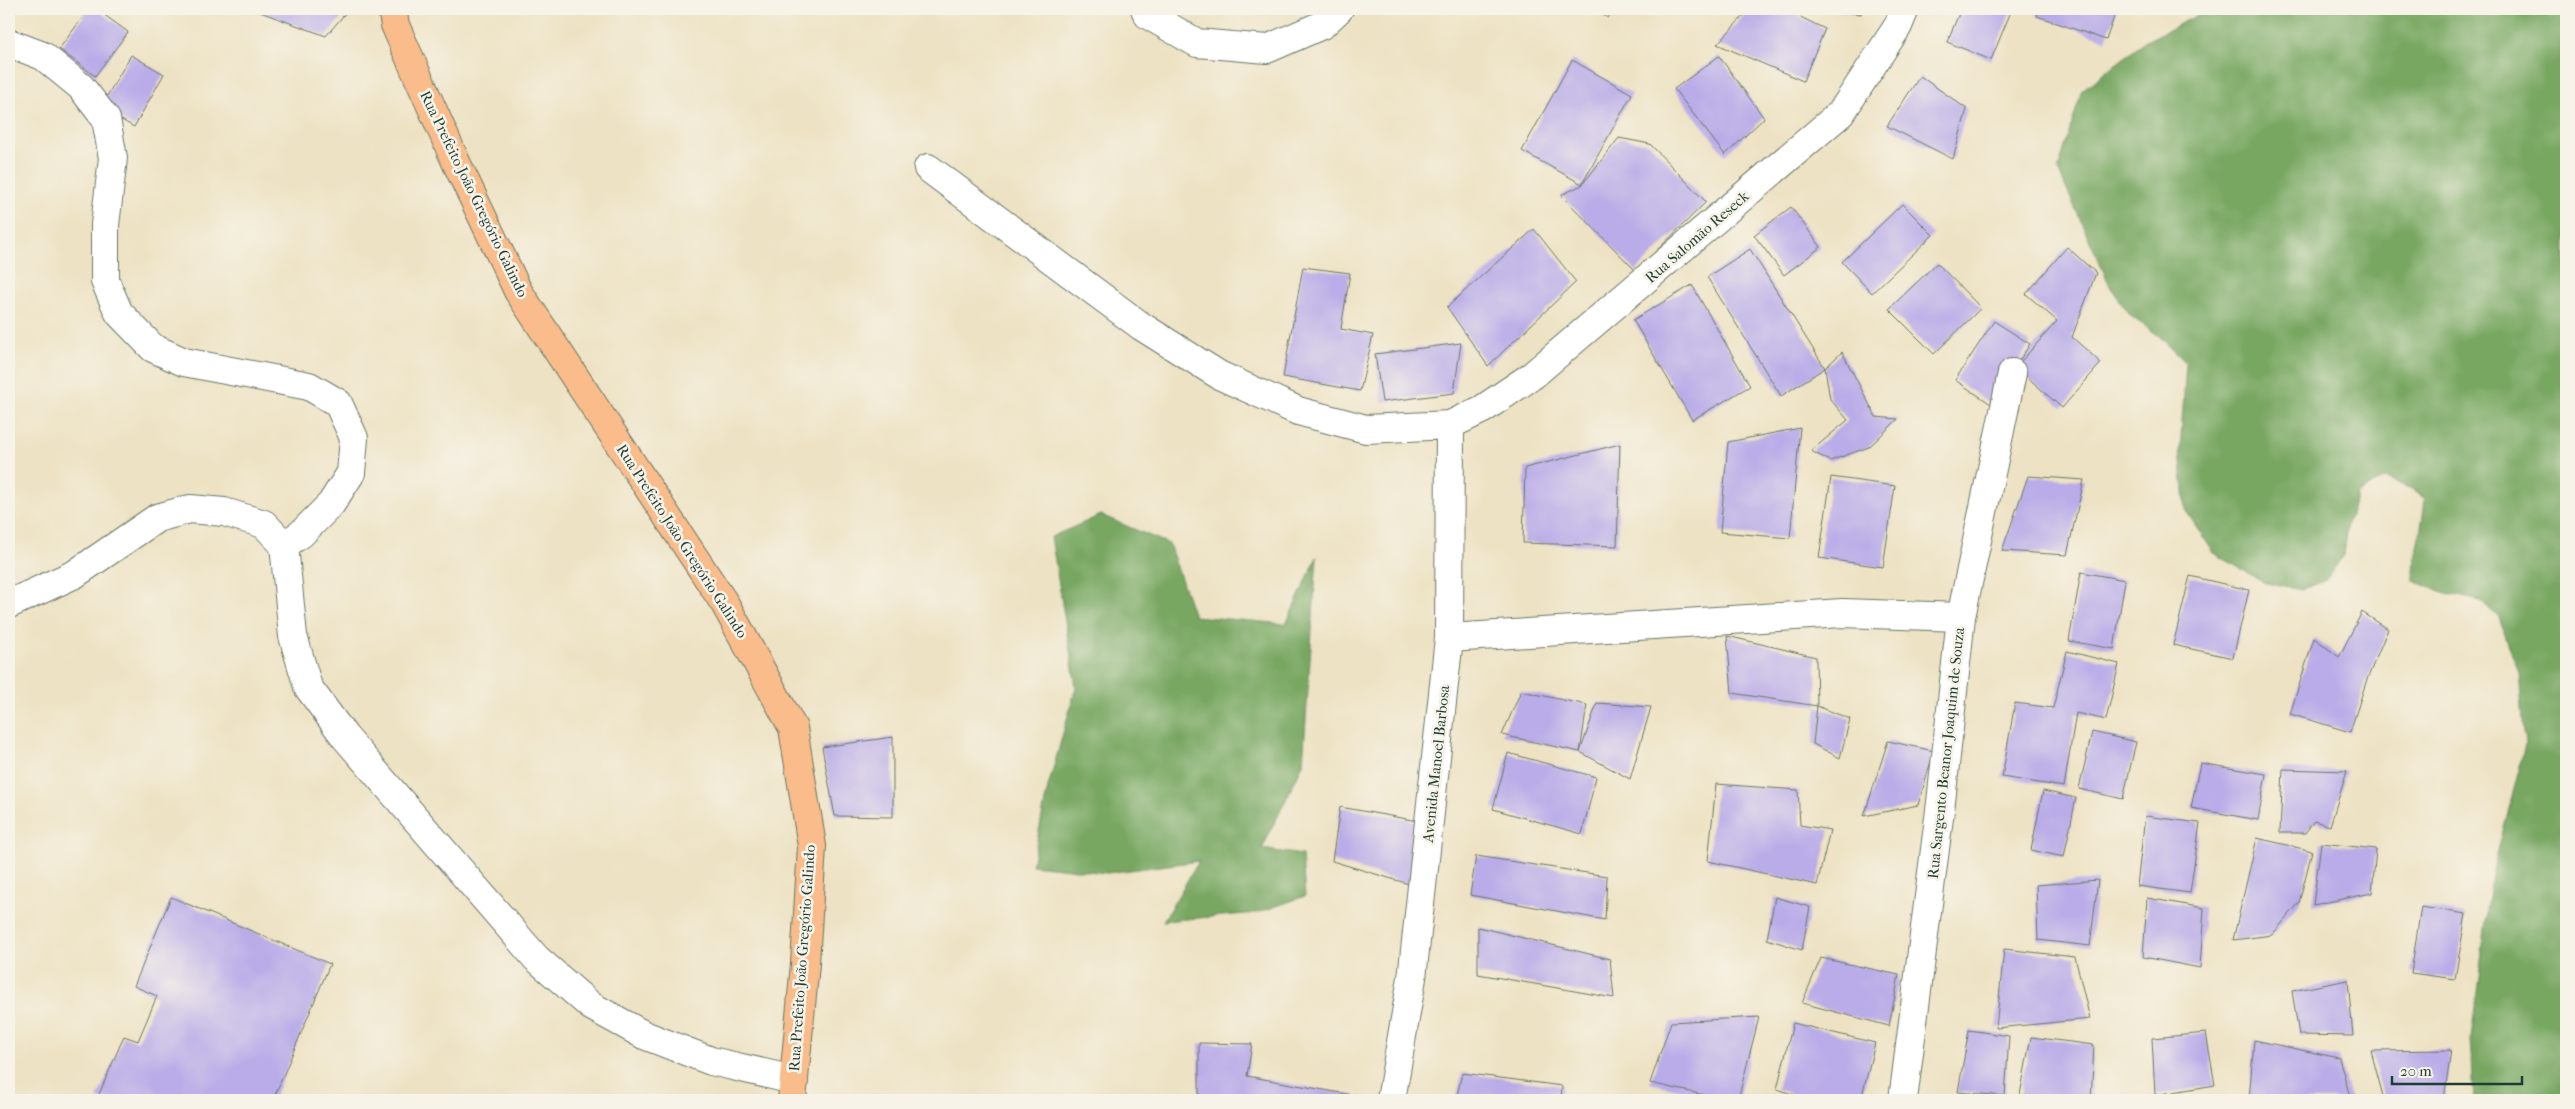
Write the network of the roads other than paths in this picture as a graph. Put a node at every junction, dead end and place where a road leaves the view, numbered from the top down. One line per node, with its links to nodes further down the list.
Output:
1 (1145, 9): 2 (street)
2 (1338, 9)
3 (1905, 9): 8 (street, Rua Salomão Reseck)
4 (395, 14): 13 (main road, Rua Prefeito João Gregório Galindo)
5 (9, 43): 9 (street)
6 (928, 168): 8 (street)
7 (2012, 373): 11 (street)
8 (1450, 425): 12 (street, Avenida Manoel Barbosa)
9 (284, 544): 10 (street); 13 (street)
10 (9, 604)
11 (1961, 617): 12 (street, Rua Sargento Beanor Joaquim de Souza); 15 (street, Rua Sargento Beanor Joaquim de Souza)
12 (1450, 638): 14 (street, Avenida Manoel Barbosa)
13 (793, 1090)
14 (1391, 1100)
15 (1904, 1100)

